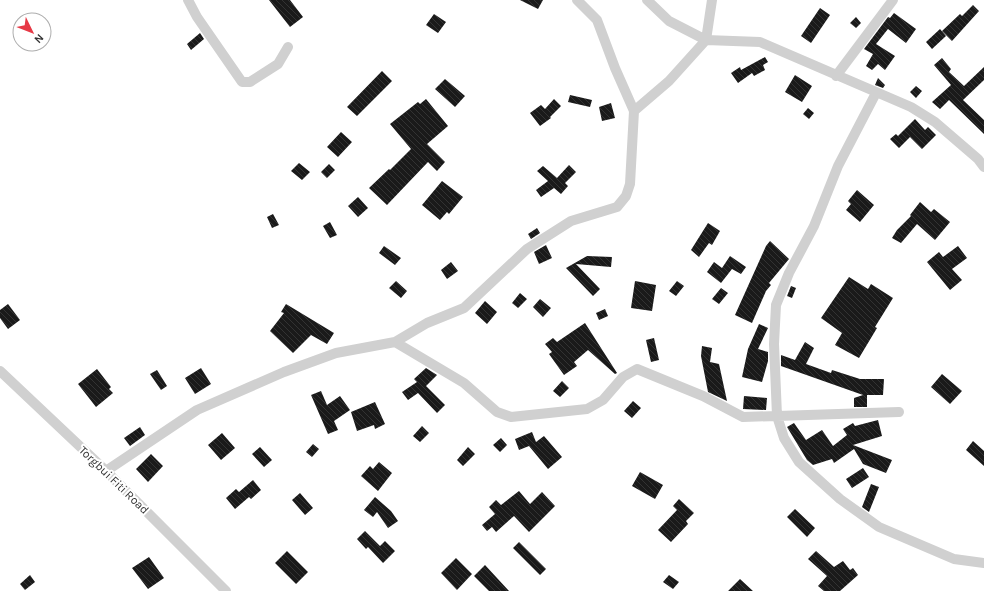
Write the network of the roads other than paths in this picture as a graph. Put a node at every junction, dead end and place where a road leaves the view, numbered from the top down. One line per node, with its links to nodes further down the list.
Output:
1 (188, 0): 7 (street)
2 (576, 0): 10 (street)
3 (647, 0): 6 (street)
4 (712, 0): 6 (street)
5 (893, 0): 8 (street)
6 (706, 40): 8 (street); 10 (street)
7 (288, 47)
8 (836, 76): 9 (street)
9 (876, 93): 11 (street); 15 (street)
10 (634, 111): 12 (street)
11 (984, 166)
12 (396, 342): 15 (street); 16 (street)
13 (0, 371): 16 (street, Torgbui Fiti Road)
14 (899, 412): 15 (street)
15 (777, 416): 17 (street)
16 (106, 471): 18 (street, Torgbui Fiti Road)
17 (984, 563)
18 (226, 591)

